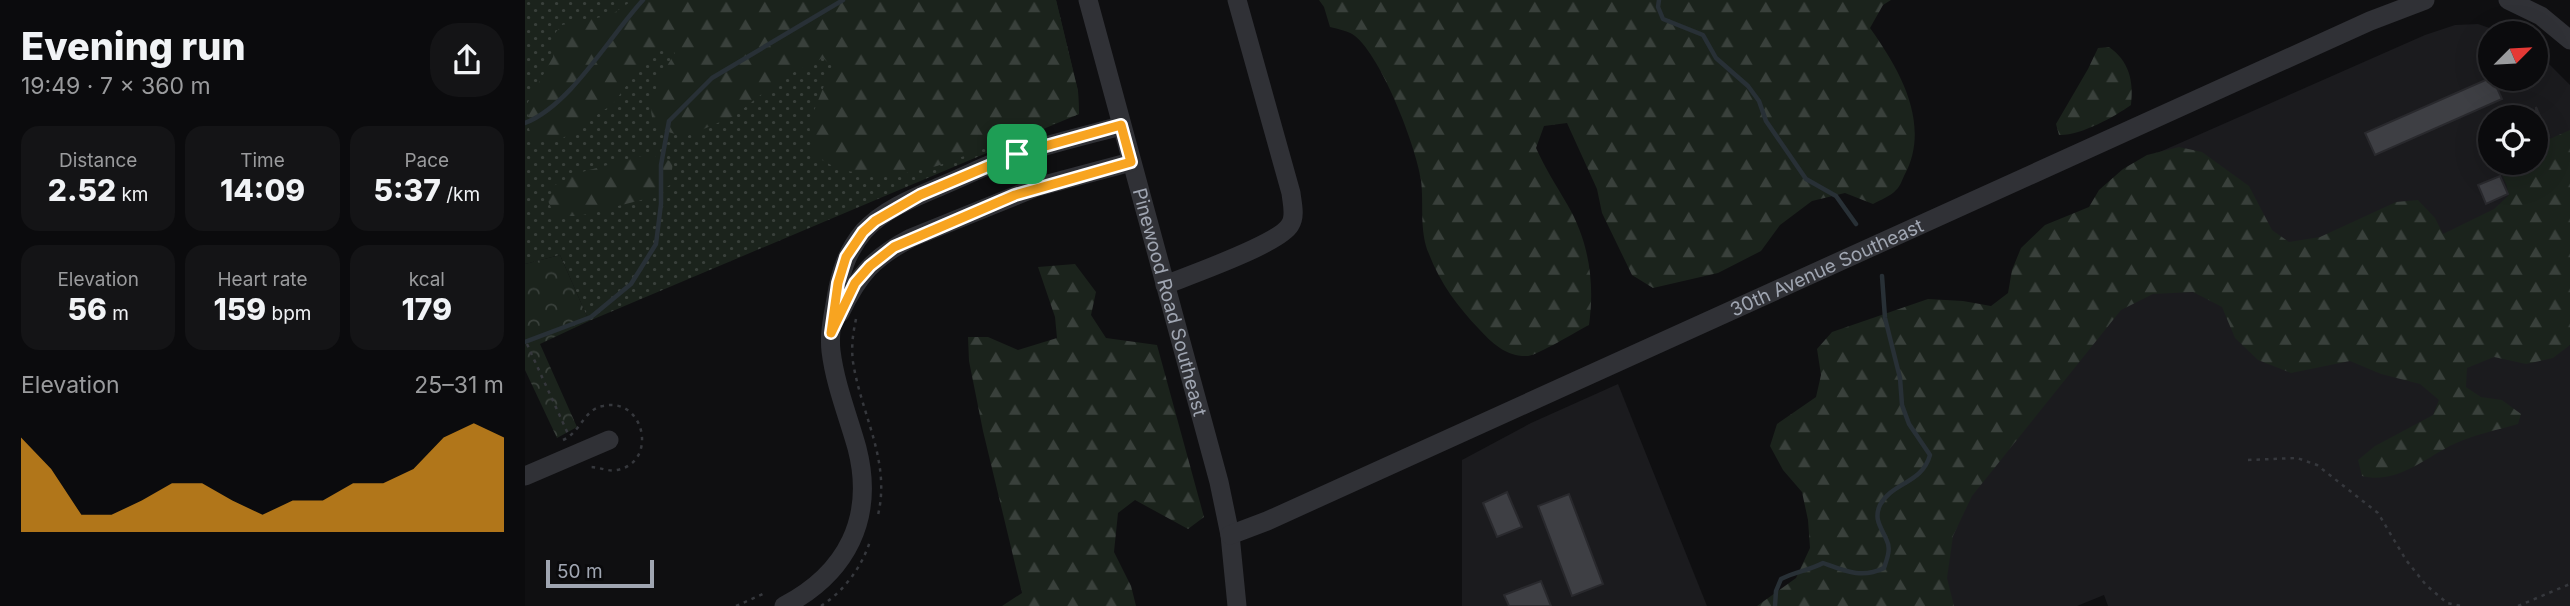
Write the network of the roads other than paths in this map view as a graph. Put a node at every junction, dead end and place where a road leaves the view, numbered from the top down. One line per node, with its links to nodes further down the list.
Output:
1 (1087, 0): 6 (street, Pinewood Road Southeast)
2 (1237, 0): 10 (street)
3 (2425, 0): 14 (street, 30th Avenue Southeast)
4 (2508, 0): 5 (street)
5 (2570, 40)
6 (1121, 125): 7 (street, Pinewood Road Southeast); 8 (street)
7 (1131, 162): 9 (street); 10 (street, Pinewood Road Southeast)
8 (895, 208): 9 (street); 11 (street)
9 (912, 238): 11 (street)
10 (1165, 285): 14 (street, Pinewood Road Southeast)
11 (831, 333): 15 (street)
12 (609, 440): 13 (street)
13 (525, 476)
14 (1230, 535): 16 (street, Pinewood Road Southeast)
15 (784, 606)
16 (1237, 606)

